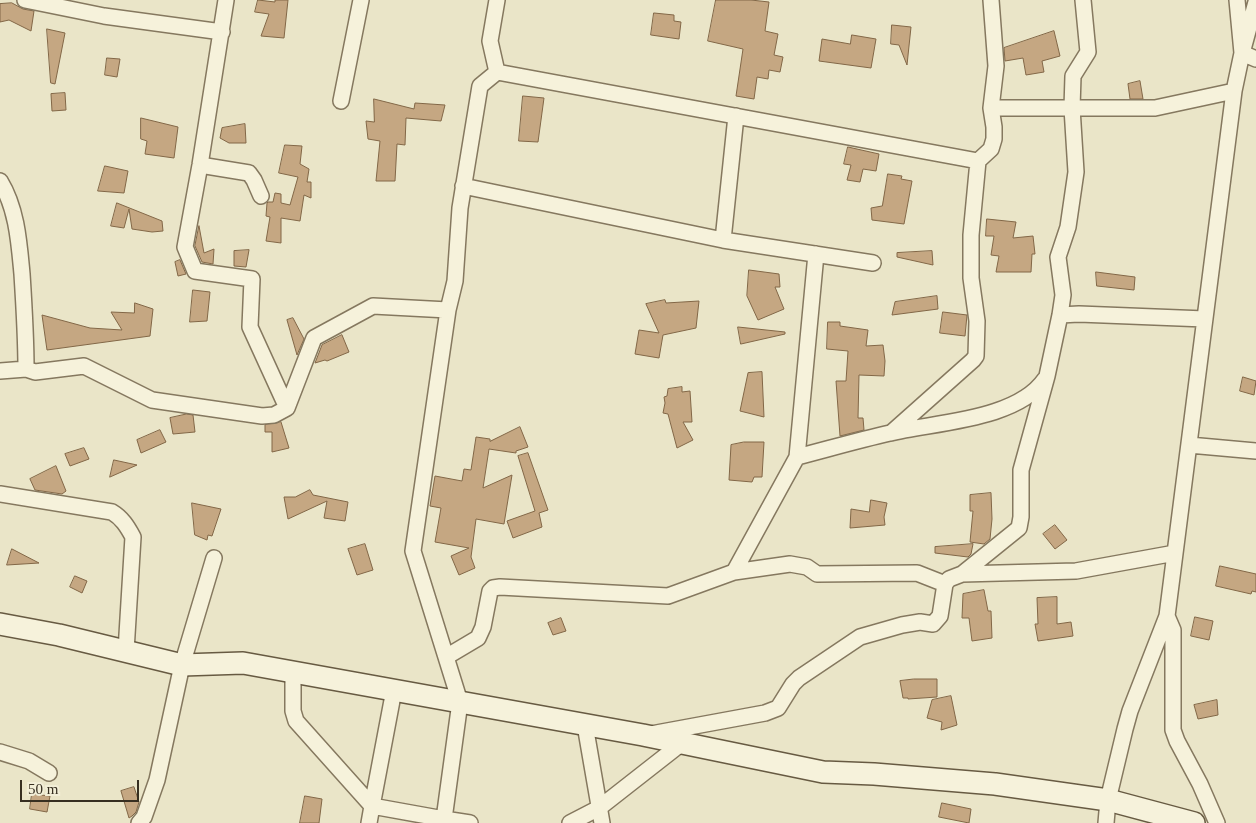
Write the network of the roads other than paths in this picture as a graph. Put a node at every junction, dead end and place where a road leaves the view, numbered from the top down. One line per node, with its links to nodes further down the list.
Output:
1 (25, 0): 9 (street)
2 (226, 0): 9 (street)
3 (361, 0): 14 (street)
4 (496, 0): 12 (street)
5 (991, 0): 15 (street)
6 (1083, 0): 16 (street)
7 (1237, 0): 10 (street)
8 (1256, 2): 10 (street)
9 (222, 32): 19 (street)
10 (1242, 53): 11 (street); 13 (street)
11 (1256, 60)
12 (497, 72): 17 (street); 21 (street)
13 (1234, 91): 16 (street); 28 (street)
14 (341, 101)
15 (991, 108): 16 (street); 18 (street)
16 (1072, 108): 27 (street)
17 (736, 116): 18 (street); 23 (street)
18 (978, 162): 33 (street)
19 (200, 165): 22 (street); 32 (street)
20 (0, 181): 29 (street)
21 (463, 186): 23 (street); 26 (street)
22 (261, 196)
23 (724, 240): 24 (street)
24 (816, 254): 25 (street); 36 (street)
25 (873, 263)
26 (448, 310): 32 (street); 46 (street)
27 (1060, 315): 28 (street); 31 (street)
28 (1205, 319): 34 (street)
29 (26, 369): 30 (street); 32 (street)
30 (0, 371)
31 (1047, 376): 33 (street); 41 (street)
32 (288, 408)
33 (891, 433): 36 (street)
34 (1189, 445): 35 (street); 38 (street)
35 (1256, 451)
36 (797, 457): 40 (street)
37 (0, 494): 45 (street)
38 (1175, 553): 41 (street); 43 (street)
39 (214, 558): 47 (street)
40 (734, 572): 42 (street); 46 (street)
41 (962, 574): 42 (street)
42 (945, 584): 52 (street)
43 (1167, 616): 56 (street); 67 (street)
44 (0, 624): 45 (street)
45 (126, 651): 47 (street)
46 (446, 657): 50 (street)
47 (182, 665): 48 (street); 60 (street)
48 (293, 672): 49 (street); 57 (street)
49 (394, 690): 50 (street); 57 (street)
50 (460, 702): 51 (street); 59 (street)
51 (585, 725): 52 (street); 58 (street)
52 (643, 735): 53 (street)
53 (682, 743): 56 (street); 58 (street)
54 (0, 752): 55 (street)
55 (49, 773)
56 (1108, 800): 65 (street); 66 (street)
57 (372, 806): 59 (street); 61 (street)
58 (599, 808): 63 (street); 64 (street)
59 (444, 818): 62 (street)
60 (139, 823)
61 (368, 823)
62 (470, 823)
63 (570, 823)
64 (602, 823)
65 (1106, 823)
66 (1194, 823)
67 (1218, 823)

